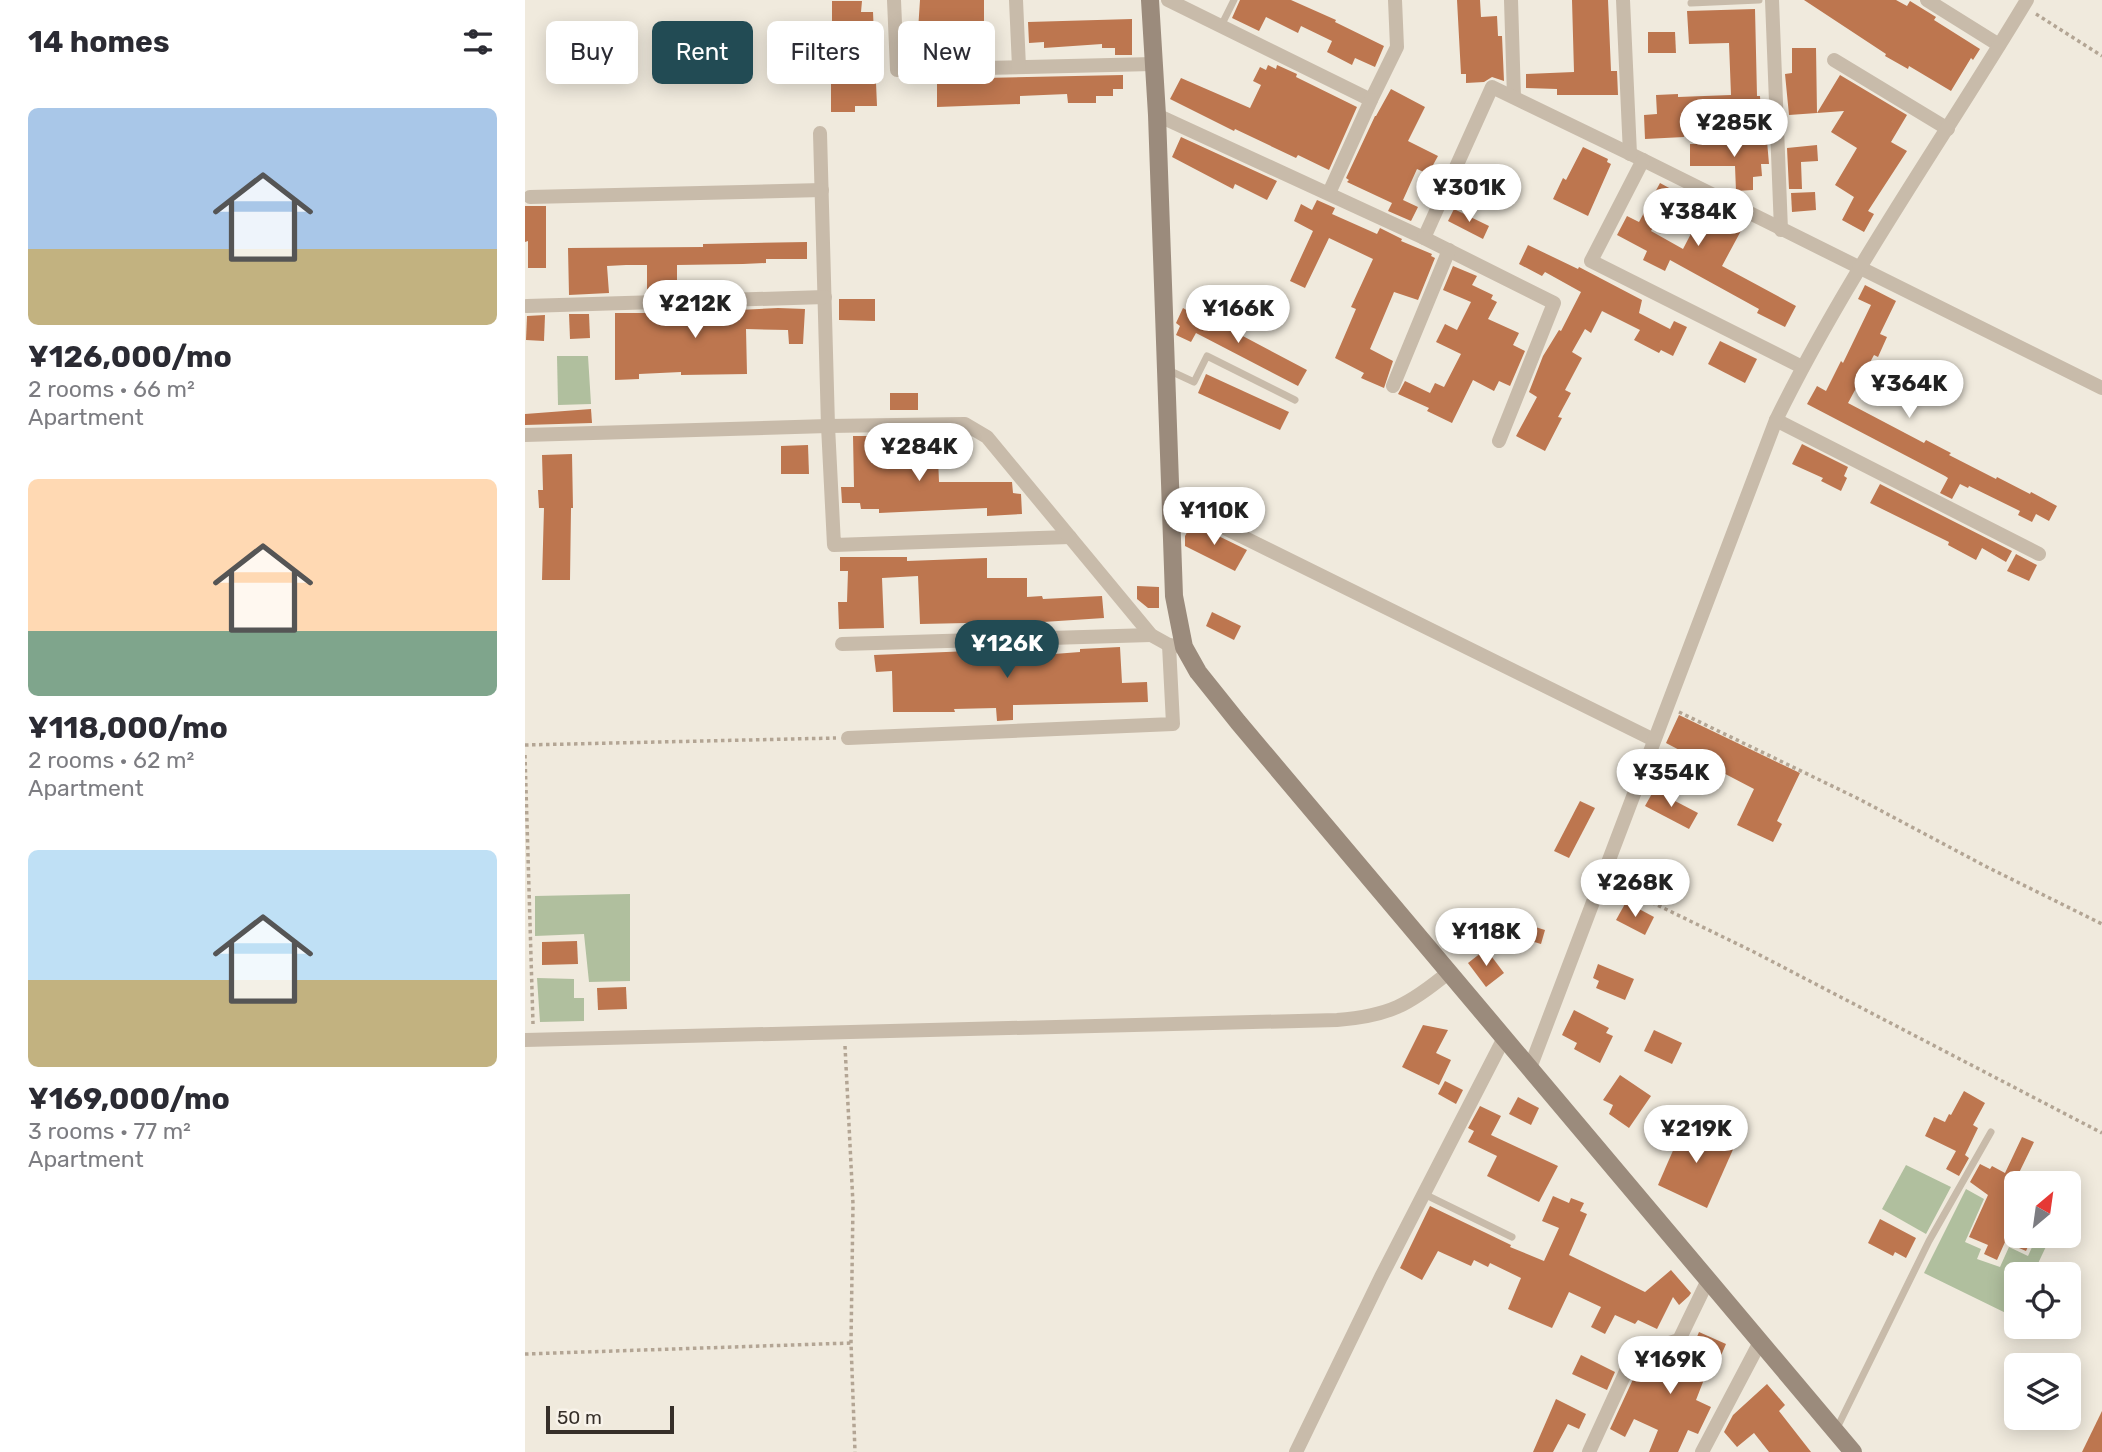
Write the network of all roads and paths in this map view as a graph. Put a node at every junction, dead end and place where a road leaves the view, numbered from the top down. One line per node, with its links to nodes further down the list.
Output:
1 (894, 0): 19 (street)
2 (1016, 0): 19 (street)
3 (1150, 0): 18 (street)
4 (1168, 0): 14 (street)
5 (1234, 0): 14 (lane)
6 (1395, 0): 21 (street)
7 (1511, 0): 20 (street)
8 (1623, 0): 27 (street)
9 (1759, 0): 12 (lane)
10 (1772, 0): 26 (street)
11 (1927, 0): 15 (street)
12 (1691, 3)
13 (2025, 3): 15 (street); 16 (path)
14 (1221, 26): 21 (street)
15 (1999, 46): 23 (street)
16 (2102, 56)
17 (1834, 60): 23 (street)
18 (1153, 64): 19 (street); 22 (street)
19 (1019, 67)
20 (1514, 97): 27 (street); 32 (street)
21 (1371, 100): 29 (street)
22 (1157, 115): 29 (street); 38 (street)
23 (1948, 129): 34 (street)
24 (820, 133): 28 (street)
25 (1708, 134): 26 (lane)
26 (1777, 135): 31 (street)
27 (1637, 157): 31 (street); 37 (street)
28 (822, 190): 30 (street); 35 (street)
29 (1329, 193): 32 (street)
30 (530, 197)
31 (1781, 230): 34 (street)
32 (1424, 238): 33 (street)
33 (1449, 250): 39 (street); 45 (street)
34 (1860, 267): 37 (street); 40 (street)
35 (825, 297): 36 (street); 43 (street)
36 (527, 306)
37 (1802, 367): 42 (street)
38 (1166, 369): 41 (lane); 46 (street)
39 (1393, 386)
40 (2102, 388)
41 (1294, 400)
42 (1776, 420): 48 (street); 52 (street)
43 (828, 426): 44 (street); 47 (street); 47 (street)
44 (525, 435)
45 (1499, 441)
46 (1170, 501): 51 (street); 54 (street)
47 (1070, 537): 49 (street)
48 (2039, 554)
49 (1151, 635): 50 (street); 51 (street)
50 (842, 644)
51 (1176, 646): 53 (street); 59 (street)
52 (1667, 706): 54 (street); 58 (path)
53 (848, 738): 55 (path)
54 (1654, 740): 57 (street)
55 (525, 745)
56 (525, 755): 62 (path)
57 (1602, 879): 63 (street); 65 (path)
58 (2102, 924)
59 (1449, 972): 60 (street); 61 (street)
60 (844, 1033): 62 (street); 70 (path)
61 (1504, 1038): 63 (street); 66 (street)
62 (529, 1040)
63 (1530, 1068): 68 (street)
64 (1991, 1132): 72 (lane)
65 (2102, 1133)
66 (1424, 1194): 67 (lane); 74 (street)
67 (1512, 1237)
68 (1708, 1280): 69 (street); 75 (street)
69 (1760, 1342): 72 (street); 76 (street)
70 (851, 1343): 71 (path); 73 (path)
71 (525, 1354)
72 (1835, 1431): 77 (street)
73 (855, 1452)
74 (1296, 1452)
75 (1589, 1452)
76 (1702, 1452)
77 (1853, 1452)

